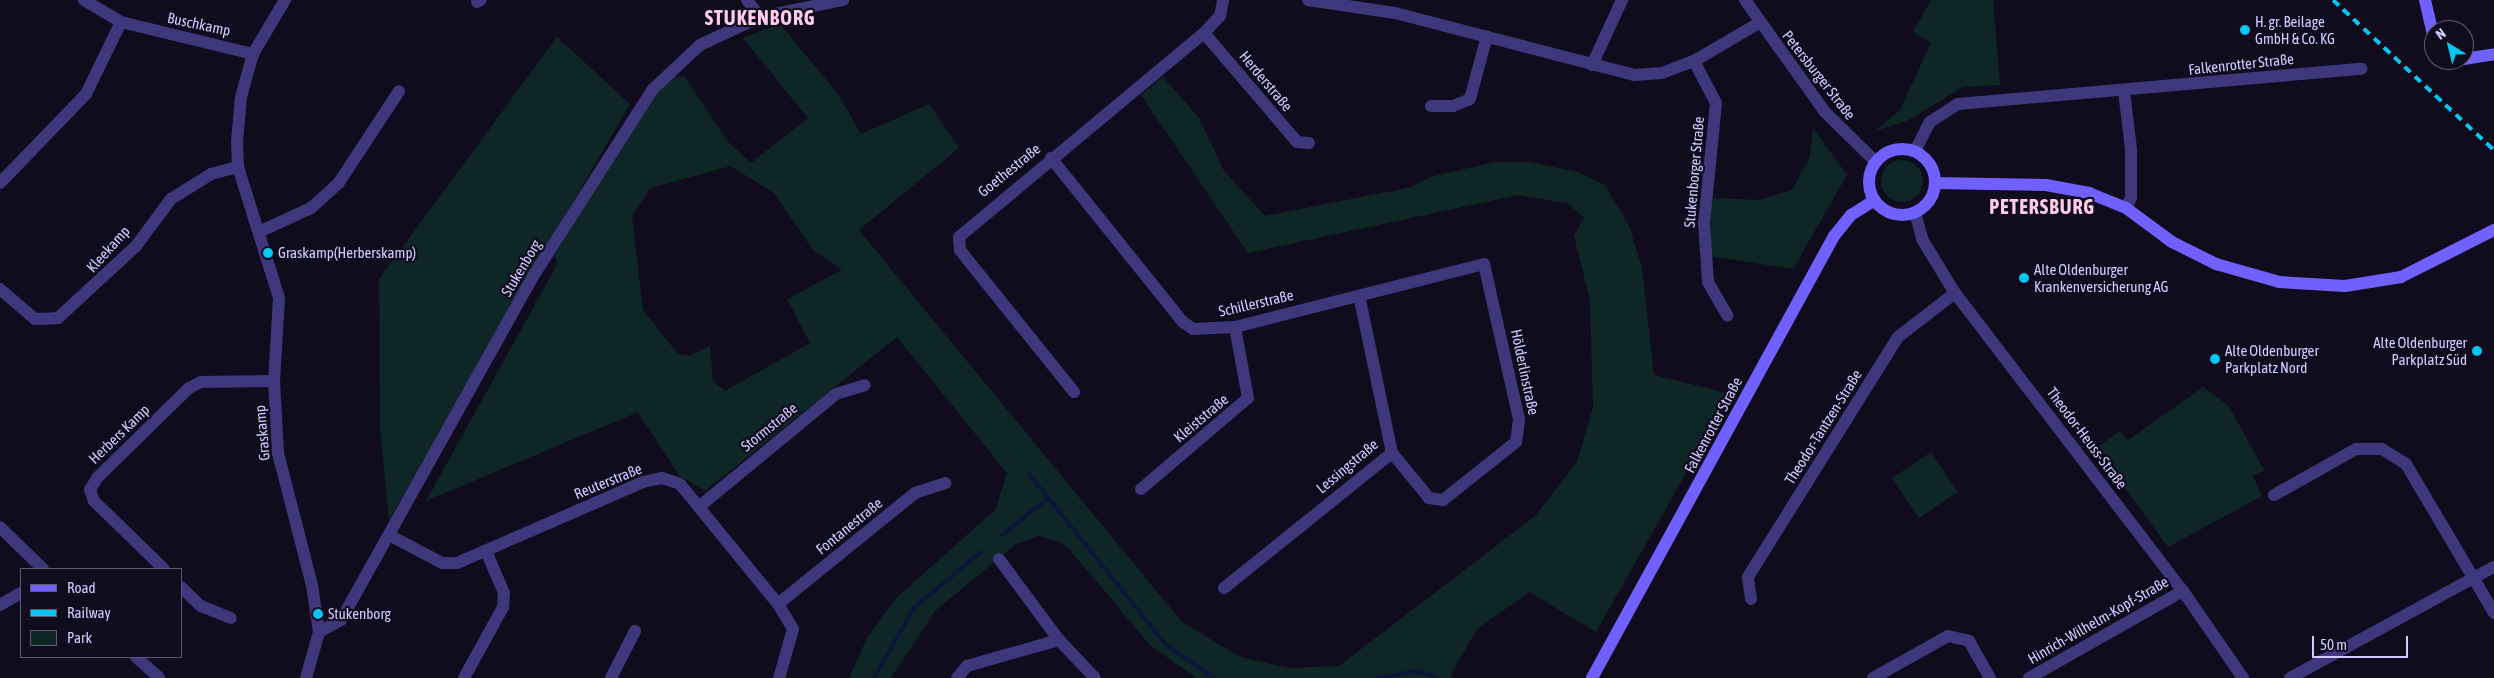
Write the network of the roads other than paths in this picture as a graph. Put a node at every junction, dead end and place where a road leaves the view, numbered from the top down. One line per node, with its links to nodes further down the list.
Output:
1 (84, 0): 13 (street, Buschkamp)
2 (285, 0): 17 (street, Graskamp)
3 (747, 0): 11 (street)
4 (843, 0): 11 (street, Stukenborg)
5 (1223, 0): 15 (street, Goethestraße)
6 (1308, 0): 10 (street)
7 (1622, 0): 21 (street)
8 (1746, 0): 14 (street, Petersburger Straße)
9 (2425, 0): 12 (main road)
10 (1346, 1): 16 (street)
11 (760, 18): 53 (street, Stukenborg)
12 (2430, 20)
13 (122, 22): 17 (street, Buschkamp); 31 (street)
14 (1759, 23): 20 (street); 29 (street, Petersburger Straße)
15 (1204, 32): 26 (street, Herderstraße); 28 (street, Goethestraße)
16 (1487, 36): 21 (street); 25 (street)
17 (253, 54): 30 (street, Graskamp)
18 (2494, 54): 19 (main road)
19 (2474, 57)
20 (1694, 60): 21 (street); 42 (street, Stukenborger Straße)
21 (1592, 65)
22 (2361, 69): 24 (street, Falkenrotter Straße)
23 (399, 91): 37 (street)
24 (2124, 91): 27 (street, Falkenrotter Straße); 34 (street)
25 (1430, 106)
26 (1308, 143)
27 (1915, 151): 29 (main road); 32 (main road)
28 (1051, 158): 43 (street, Schillerstraße); 46 (street, Goethestraße)
29 (1876, 162): 33 (main road)
30 (238, 166): 37 (street, Graskamp); 39 (street, Kleekamp)
31 (0, 183)
32 (1935, 183): 34 (main road); 35 (main road)
33 (1875, 200): 35 (main road); 80 (main road, Falkenrotter Straße)
34 (2126, 208): 36 (main road)
35 (1915, 212): 40 (street, Theodor-Heuss-Straße)
36 (2494, 230)
37 (261, 231): 44 (street, Graskamp)
38 (1484, 264): 41 (street, Schillerstraße); 47 (street, Hölderlinstraße)
39 (0, 289)
40 (1955, 293): 62 (street, Theodor-Heuss-Straße); 64 (street, Theodor-Tantzen-Straße)
41 (1359, 295): 43 (street, Schillerstraße); 47 (street, Lessingstraße)
42 (1728, 316)
43 (1236, 327): 49 (street, Kleiststraße)
44 (274, 381): 58 (street, Herbers Kamp); 70 (street, Graskamp)
45 (865, 385): 51 (street, Stormstraße)
46 (1074, 392)
47 (1392, 453): 61 (street, Lessingstraße)
48 (945, 483): 65 (street, Fontanestraße)
49 (1141, 489)
50 (2274, 495): 59 (street)
51 (700, 506): 54 (street, Reuterstraße); 65 (street, Reuterstraße)
52 (0, 526): 57 (street)
53 (389, 535): 54 (street, Reuterstraße); 70 (street, Stukenborg)
54 (486, 551): 75 (street)
55 (999, 559): 71 (street)
56 (2494, 567): 59 (street)
57 (42, 568)
58 (163, 568)
59 (2477, 579): 67 (street); 85 (street)
60 (182, 587): 68 (street)
61 (1224, 588)
62 (2183, 590): 83 (street, Hinrich-Wilhelm-Kopf-Straße); 84 (street, Theodor-Heuss-Straße)
63 (20, 595): 66 (street)
64 (1751, 599)
65 (778, 604): 77 (street, Reuterstraße)
66 (0, 605)
67 (2494, 613)
68 (230, 618)
69 (635, 631): 76 (street)
70 (319, 632): 74 (street)
71 (1059, 640): 78 (street); 79 (street)
72 (137, 658): 73 (street)
73 (159, 678)
74 (306, 678)
75 (464, 678)
76 (611, 678)
77 (779, 678)
78 (957, 678)
79 (1095, 678)
80 (1592, 678)
81 (1873, 678): 82 (street)
82 (1990, 678)
83 (2029, 678)
84 (2243, 678)
85 (2290, 678)

